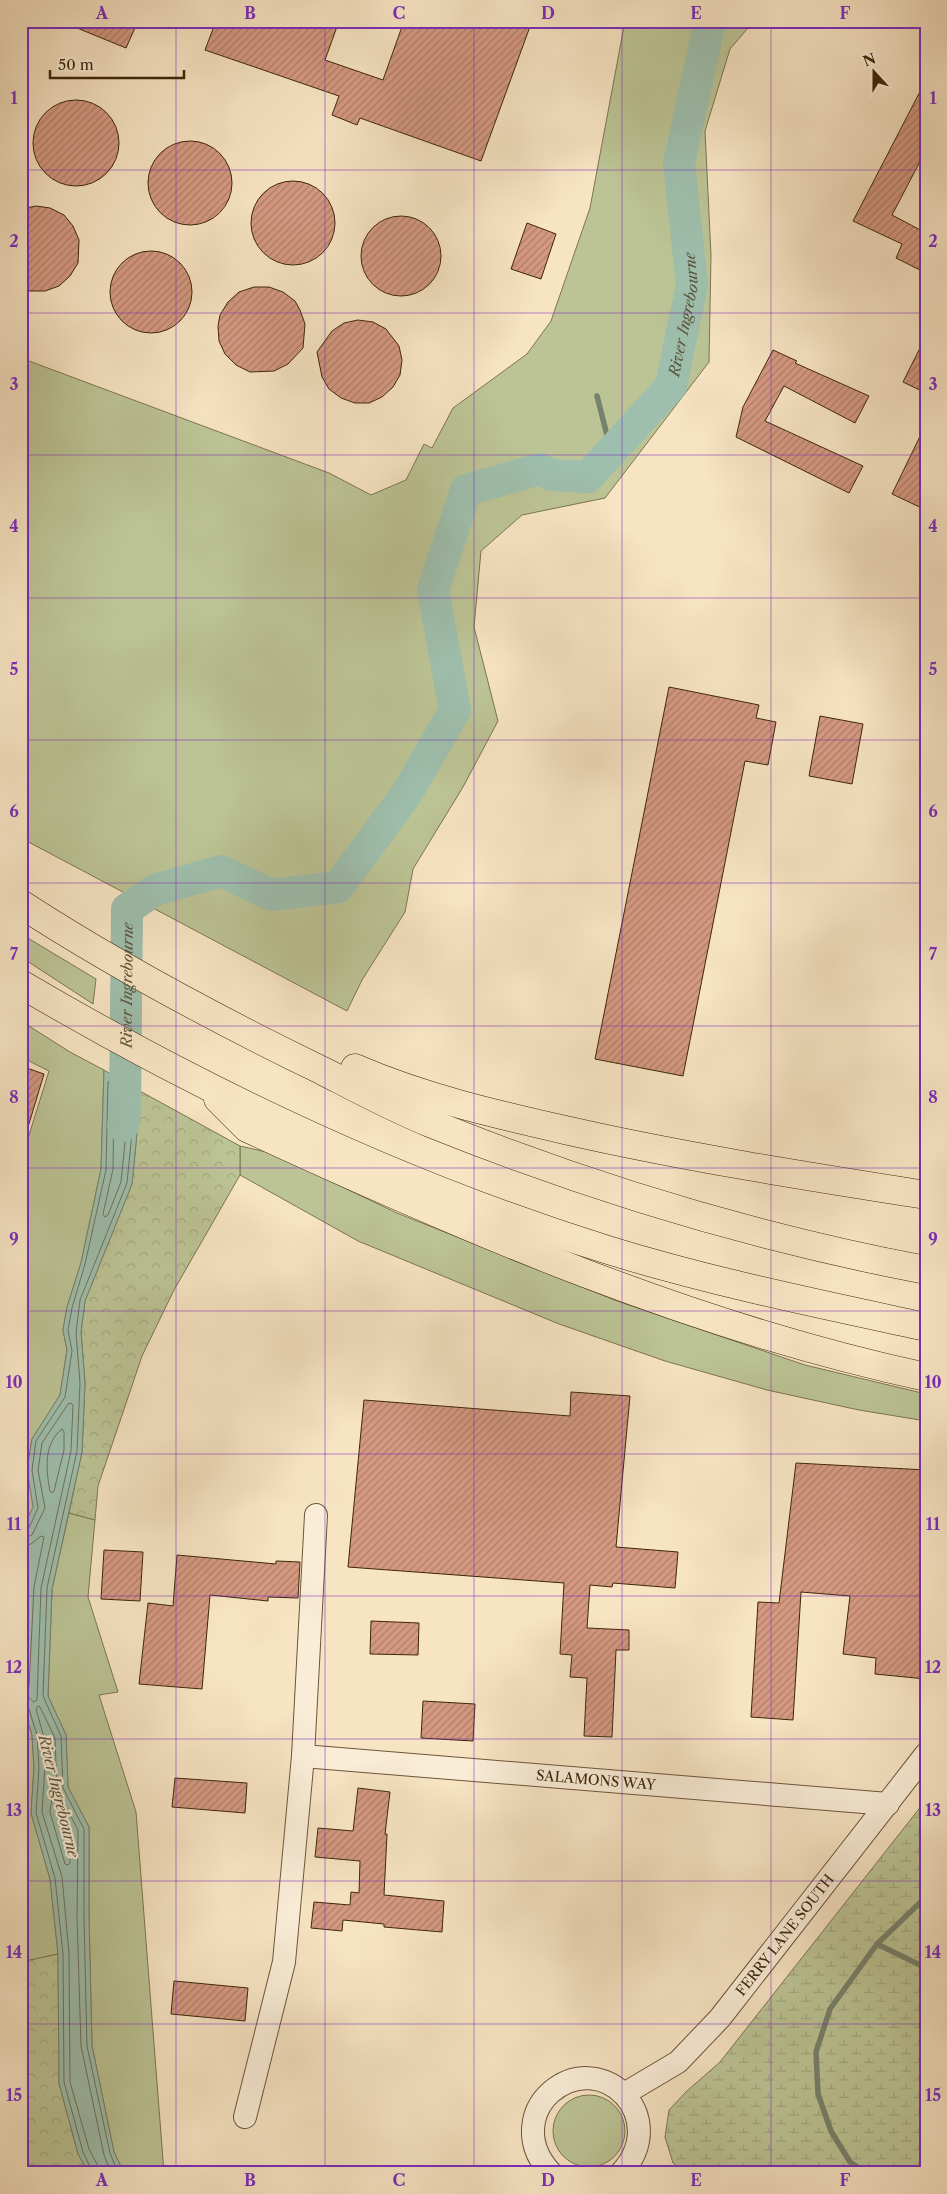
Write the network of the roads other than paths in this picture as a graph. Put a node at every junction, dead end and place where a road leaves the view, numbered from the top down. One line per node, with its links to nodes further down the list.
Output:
1 (21, 904): 3 (highway)
2 (21, 984): 4 (highway)
3 (247, 1034): 5 (highway); 6 (highway)
4 (196, 1082): 7 (highway); 8 (highway)
5 (926, 1195)
6 (926, 1270)
7 (926, 1327)
8 (926, 1377)
9 (316, 1515): 11 (street)
10 (926, 1754): 12 (street, FERRY LANE SOUTH)
11 (303, 1756): 12 (street, SALAMONS WAY); 14 (street)
12 (888, 1804): 13 (street, FERRY LANE SOUTH)
13 (624, 2094): 15 (street); 16 (street)
14 (245, 2117)
15 (633, 2169)
16 (551, 2173)

